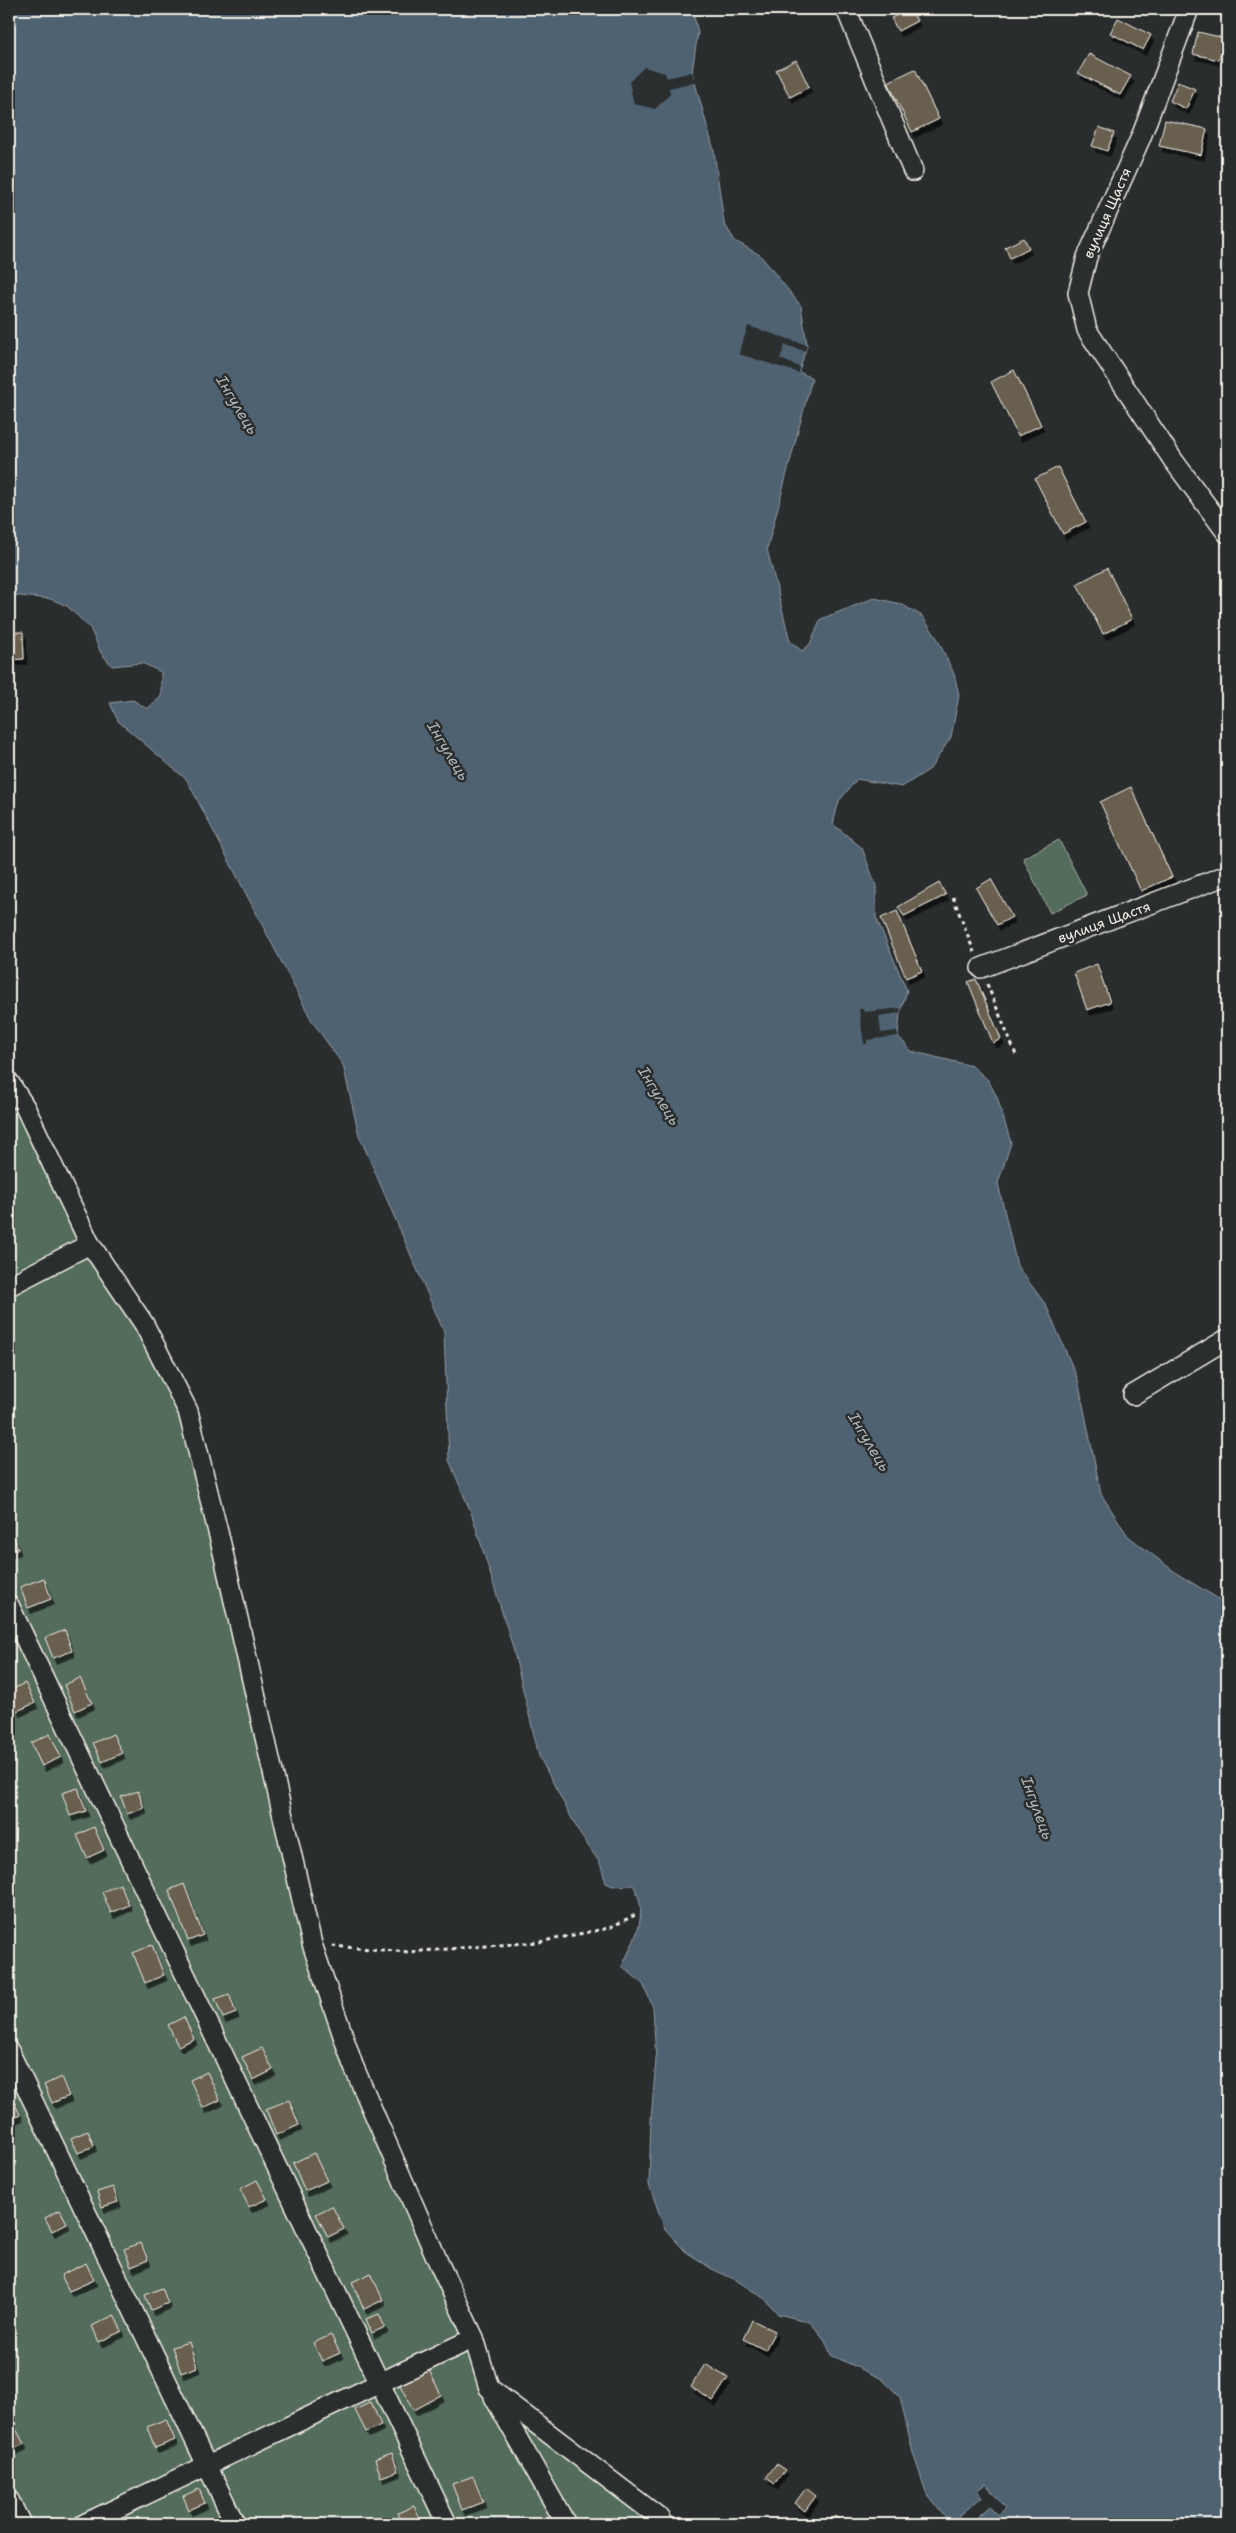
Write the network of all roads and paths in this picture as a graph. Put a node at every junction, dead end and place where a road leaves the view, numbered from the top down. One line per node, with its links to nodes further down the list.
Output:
1 (846, 9): 3 (street)
2 (1190, 9): 4 (street, вулиця Щастя)
3 (914, 171)
4 (1227, 533)
5 (1227, 875): 6 (street, вулиця Щастя)
6 (981, 968)
7 (9, 1082): 8 (street)
8 (90, 1244): 9 (street); 14 (street)
9 (9, 1286)
10 (1227, 1339): 11 (street)
11 (1133, 1395)
12 (9, 1605): 17 (street)
13 (636, 1915): 14 (path)
14 (312, 1944): 16 (street)
15 (9, 2051): 19 (street)
16 (474, 2338): 17 (street); 18 (street)
17 (379, 2384): 19 (street); 24 (street)
18 (489, 2388): 25 (street); 26 (street)
19 (208, 2466): 22 (street); 23 (street)
20 (9, 2500): 21 (street)
21 (20, 2524)
22 (84, 2524)
23 (235, 2524)
24 (447, 2524)
25 (566, 2524)
26 (664, 2524)

